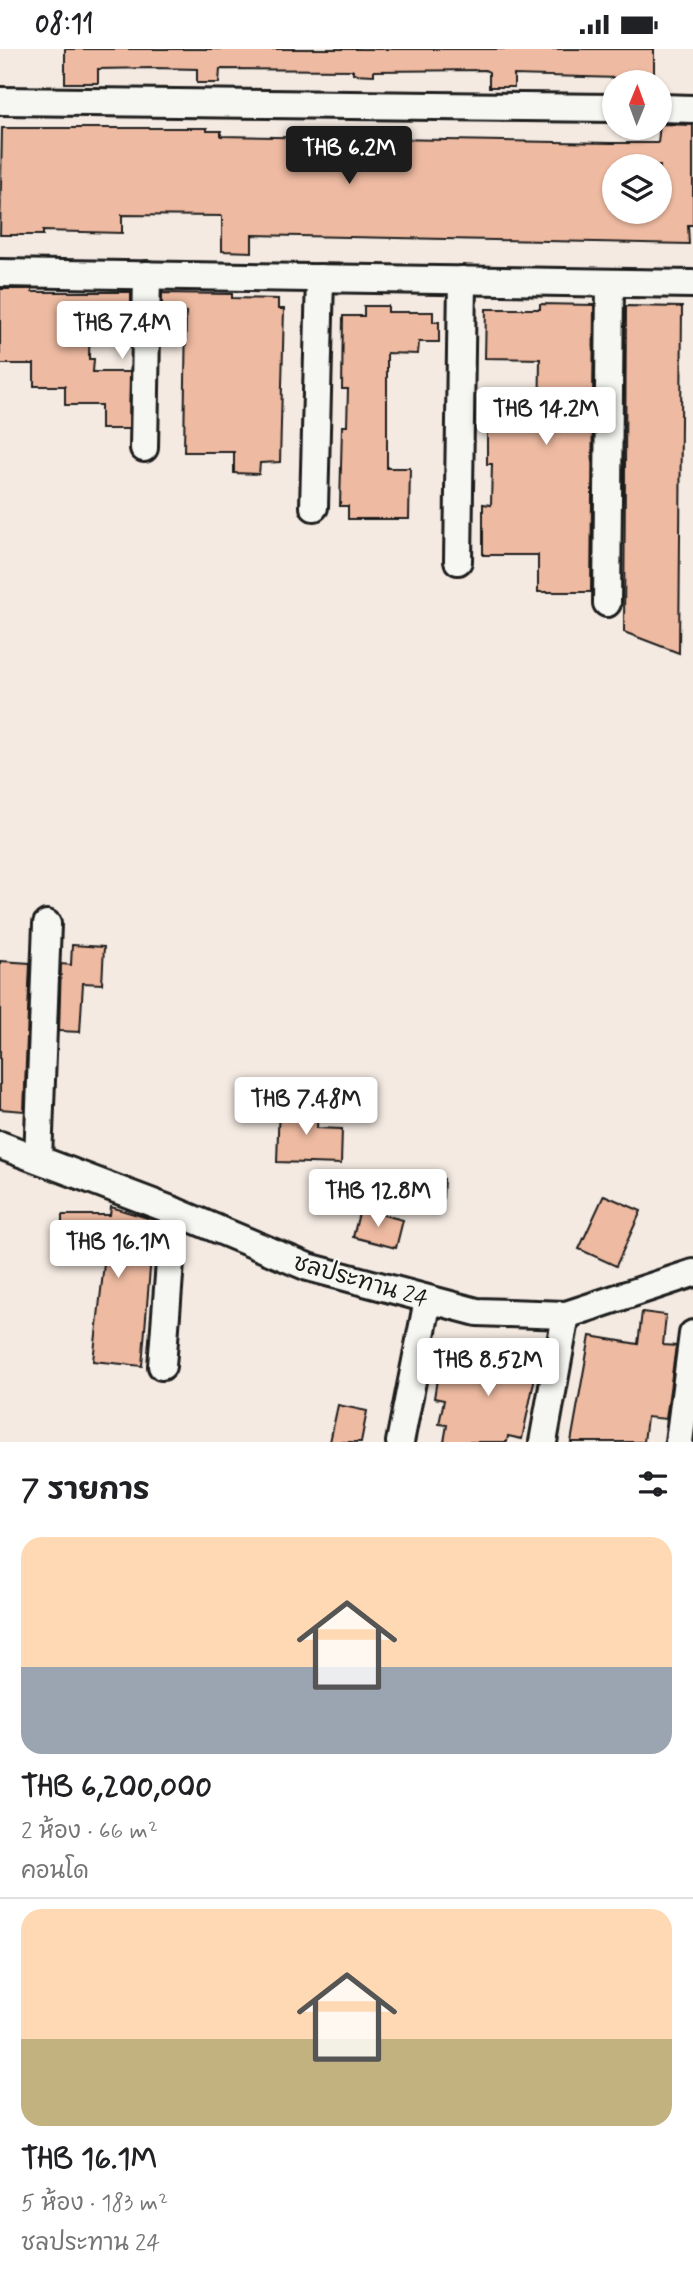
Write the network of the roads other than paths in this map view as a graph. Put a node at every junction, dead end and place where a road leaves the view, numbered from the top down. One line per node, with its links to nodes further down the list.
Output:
1 (0, 101): 2 (street)
2 (602, 108)
3 (672, 108): 4 (street)
4 (693, 109)
5 (0, 273): 6 (street)
6 (148, 275): 7 (street); 11 (street)
7 (320, 278): 8 (street); 12 (street)
8 (462, 280): 9 (street); 13 (street)
9 (610, 283): 10 (street); 14 (street)
10 (693, 284)
11 (144, 448)
12 (314, 507)
13 (458, 561)
14 (607, 603)
15 (47, 924): 17 (street)
16 (0, 1145): 17 (street, ชลประทาน 24)
17 (38, 1159): 18 (street, ชลประทาน 24)
18 (174, 1211): 20 (street, ชลประทาน 24); 23 (street)
19 (693, 1273): 21 (street, ชลประทาน 24)
20 (428, 1300): 21 (street, ชลประทาน 24); 24 (street)
21 (566, 1315): 25 (street)
22 (693, 1334): 26 (street)
23 (162, 1366)
24 (400, 1442)
25 (543, 1442)
26 (679, 1442)

